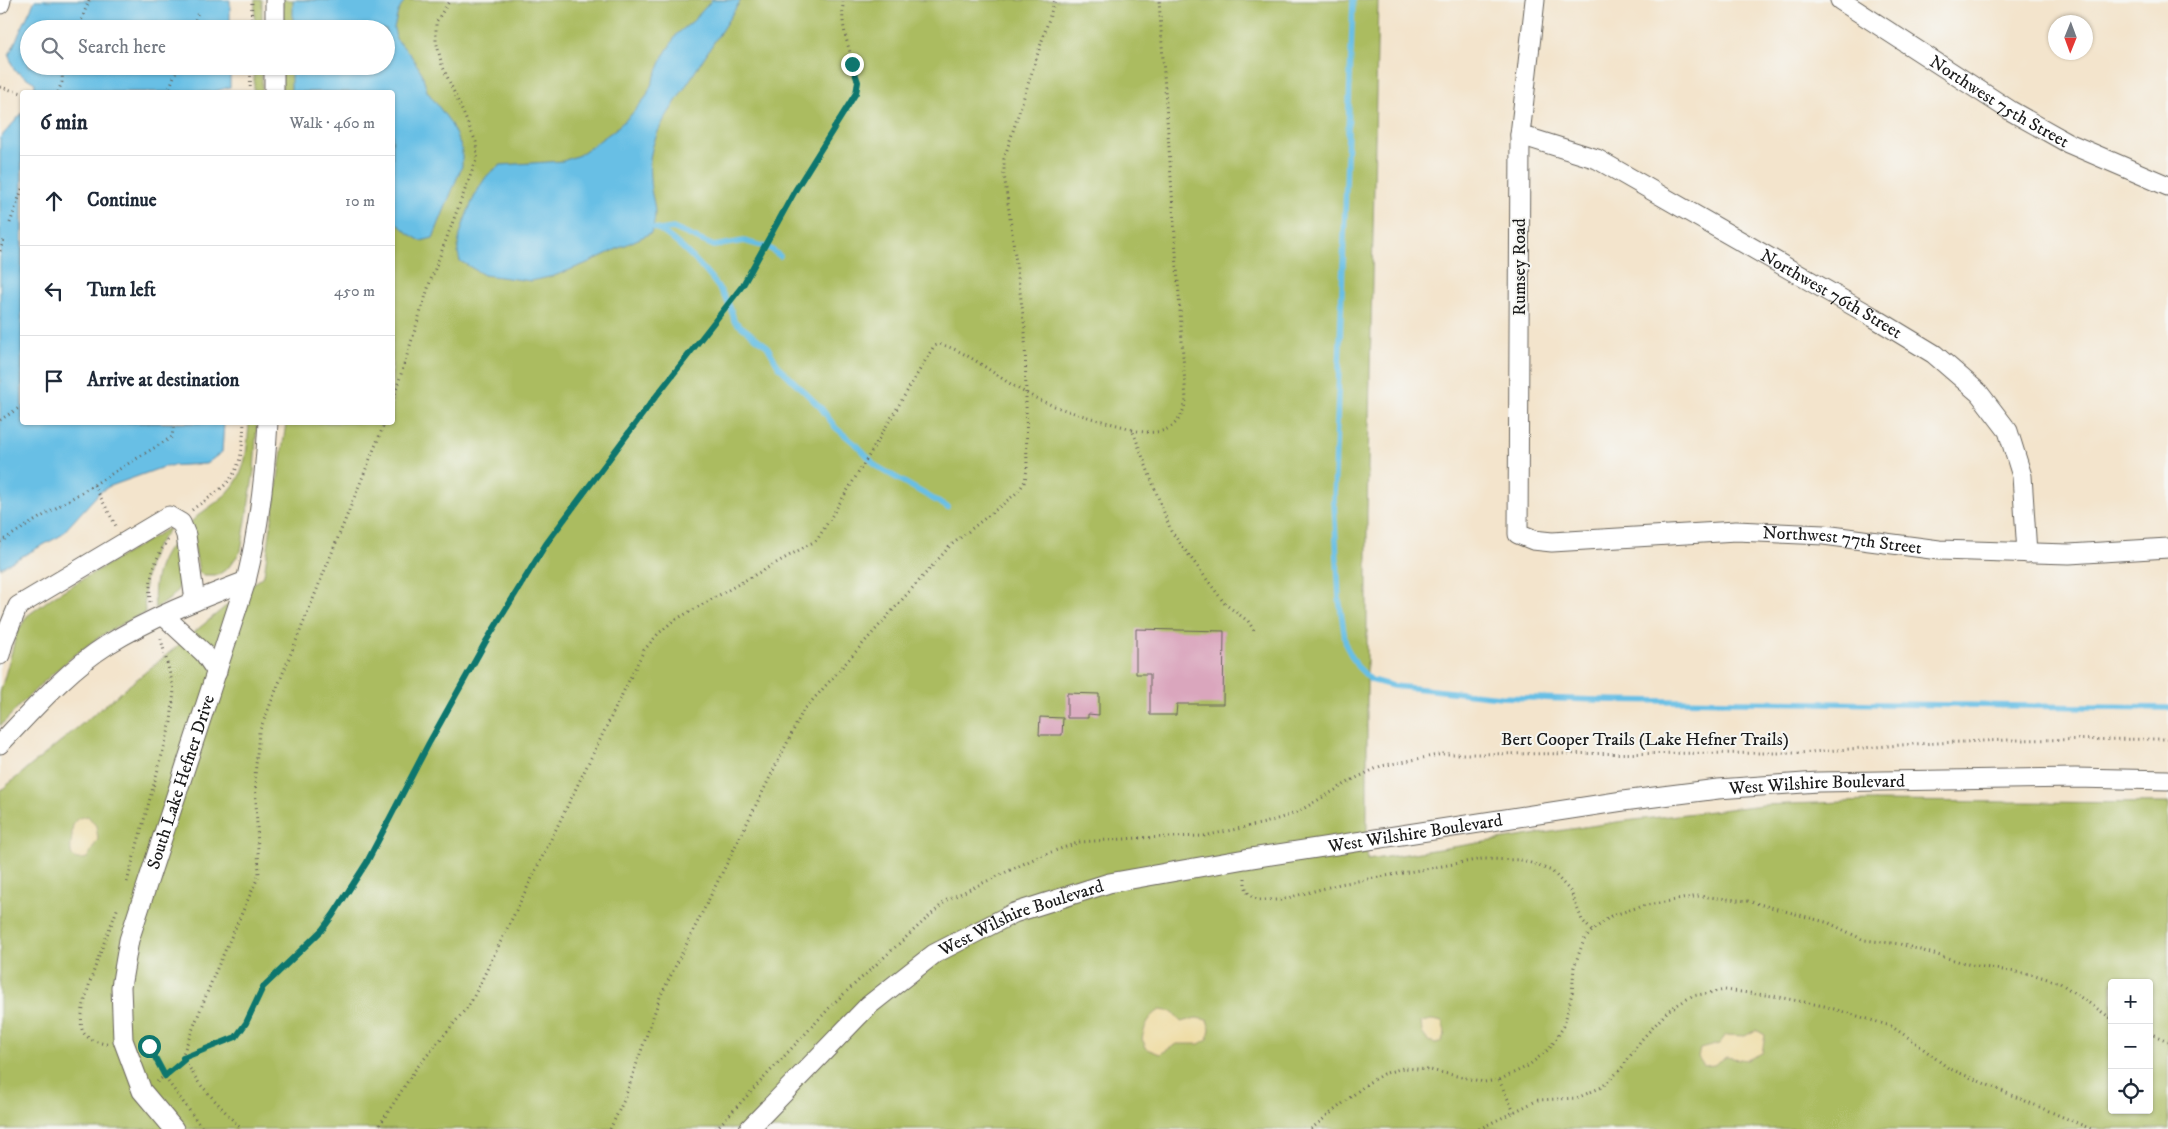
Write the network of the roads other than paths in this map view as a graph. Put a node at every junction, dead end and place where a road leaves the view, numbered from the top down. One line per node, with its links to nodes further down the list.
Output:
1 (1, 0): 5 (street)
2 (275, 0): 6 (street)
3 (1535, 0): 9 (street, Rumsey Road)
4 (1840, 0): 10 (street, Northwest 75th Street)
5 (0, 4)
6 (275, 20)
7 (274, 75): 8 (street)
8 (274, 90)
9 (1520, 135): 12 (street, Rumsey Road); 14 (street, Northwest 76th Street)
10 (2168, 186)
11 (268, 425): 15 (street, South Lake Hefner Drive)
12 (1518, 534): 14 (street, Northwest 77th Street)
13 (2168, 548): 14 (street, Northwest 77th Street)
14 (2027, 553)
15 (246, 581): 16 (street); 19 (street, South Lake Hefner Drive)
16 (195, 601): 17 (street); 18 (street)
17 (157, 611): 19 (street); 20 (street)
18 (0, 655)
19 (217, 672): 22 (street, South Lake Hefner Drive)
20 (0, 744)
21 (2168, 780): 23 (street, West Wilshire Boulevard)
22 (174, 1129)
23 (749, 1129)

